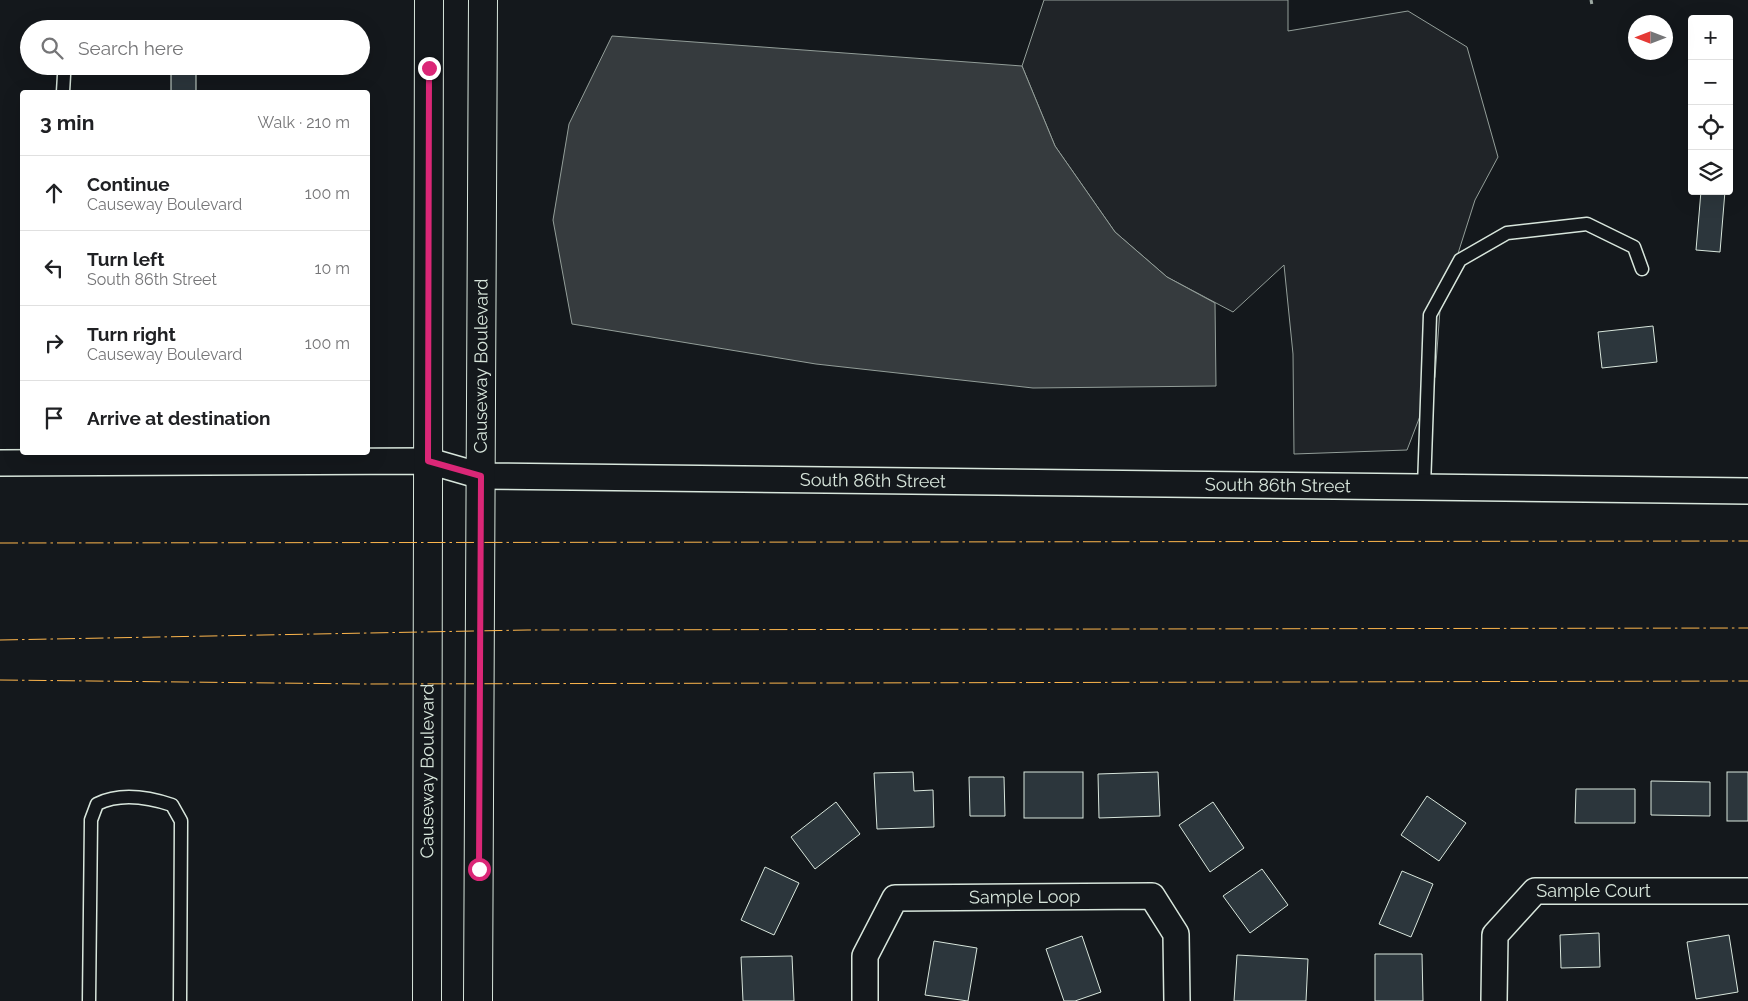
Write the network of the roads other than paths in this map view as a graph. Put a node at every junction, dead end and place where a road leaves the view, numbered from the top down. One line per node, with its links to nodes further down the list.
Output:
1 (429, 0): 7 (main road, Causeway Boulevard)
2 (482, 0): 9 (main road, Causeway Boulevard)
3 (64, 75): 4 (lane)
4 (64, 90)
5 (1642, 269): 10 (lane)
6 (74, 457): 7 (street, South 86th Street); 8 (street, South 86th Street)
7 (428, 461): 9 (street, South 86th Street); 15 (main road, Causeway Boulevard)
8 (0, 463)
9 (481, 476): 10 (street, South 86th Street); 16 (main road, Causeway Boulevard)
10 (1424, 487): 11 (street, South 86th Street)
11 (1748, 491)
12 (1748, 891): 19 (street, Sample Court)
13 (89, 1001): 14 (lane)
14 (180, 1001)
15 (427, 1001)
16 (478, 1001)
17 (865, 1001): 18 (street, Sample Loop)
18 (1177, 1001)
19 (1494, 1001)

